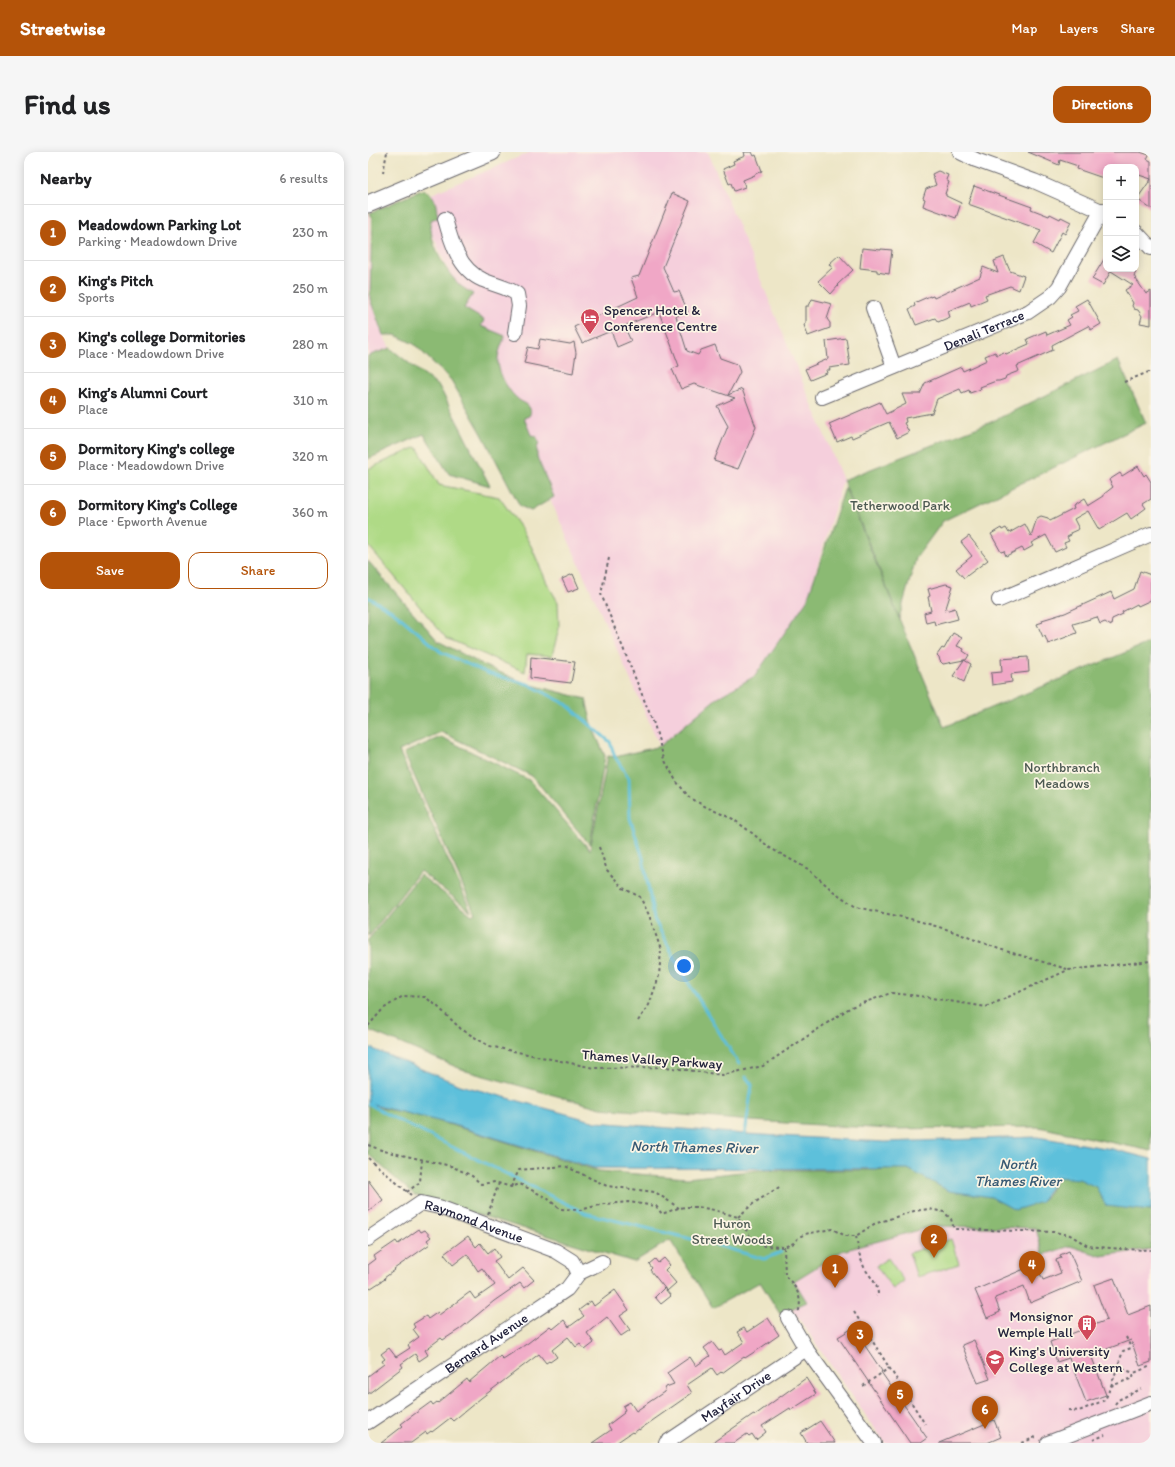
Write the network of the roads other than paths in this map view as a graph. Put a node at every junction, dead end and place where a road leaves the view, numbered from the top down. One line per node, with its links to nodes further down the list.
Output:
1 (492, 152): 3 (main road)
2 (960, 152): 4 (street)
3 (368, 204)
4 (1103, 212)
5 (1103, 214): 11 (street, Denali Terrace)
6 (445, 219): 10 (street)
7 (1139, 235): 8 (street)
8 (1151, 248)
9 (873, 308): 11 (street)
10 (515, 333)
11 (894, 367): 12 (street, Denali Terrace)
12 (822, 397)
13 (1151, 534): 14 (street)
14 (999, 600)
15 (368, 1239): 17 (street, Raymond Avenue)
16 (602, 1262): 17 (street, Bernard Avenue)
17 (579, 1273): 21 (street, Bernard Avenue)
18 (788, 1318): 19 (street)
19 (806, 1349): 22 (street, Mayfair Drive); 23 (street)
20 (1151, 1403): 24 (street)
21 (368, 1422)
22 (666, 1443)
23 (874, 1443)
24 (1048, 1443)

